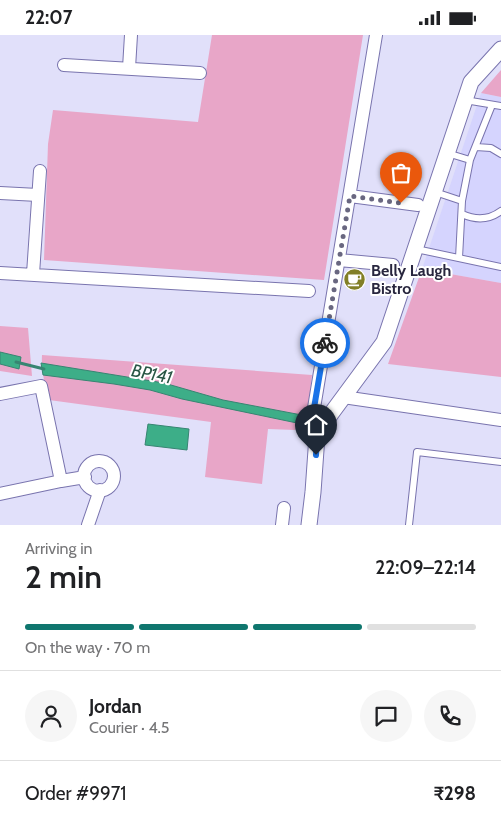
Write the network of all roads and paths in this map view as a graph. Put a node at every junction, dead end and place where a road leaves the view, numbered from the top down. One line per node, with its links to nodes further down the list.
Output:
1 (131, 35): 5 (street)
2 (376, 35): 18 (street)
3 (501, 49): 7 (street)
4 (64, 65): 5 (street)
5 (129, 69): 6 (street)
6 (200, 73)
7 (465, 100): 8 (lane); 11 (street)
8 (492, 105): 9 (lane); 10 (lane)
9 (501, 106)
10 (476, 147): 12 (lane); 13 (lane)
11 (447, 153): 13 (lane); 15 (street)
12 (501, 154)
13 (470, 161): 19 (lane)
14 (40, 171): 17 (street)
15 (434, 192): 19 (lane); 23 (street)
16 (0, 193): 17 (street)
17 (38, 195): 29 (street)
18 (350, 196): 20 (street); 25 (street)
19 (462, 201): 22 (lane)
20 (418, 205)
21 (501, 211): 22 (lane)
22 (462, 214): 24 (lane)
23 (415, 249): 24 (lane); 32 (street)
24 (459, 258): 27 (lane)
25 (339, 260): 26 (street); 34 (street)
26 (393, 265)
27 (501, 267)
28 (0, 273): 29 (street)
29 (33, 274): 30 (street)
30 (309, 291)
31 (0, 394): 37 (street)
32 (343, 397): 33 (street); 34 (street)
33 (501, 420)
34 (325, 422): 43 (street)
35 (501, 463): 44 (lane)
36 (85, 477): 37 (street); 38 (street); 38 (street)
37 (61, 481): 39 (street)
38 (100, 490): 41 (street)
39 (0, 494)
40 (284, 508): 42 (street)
41 (88, 525)
42 (282, 525)
43 (309, 525)
44 (409, 525)

